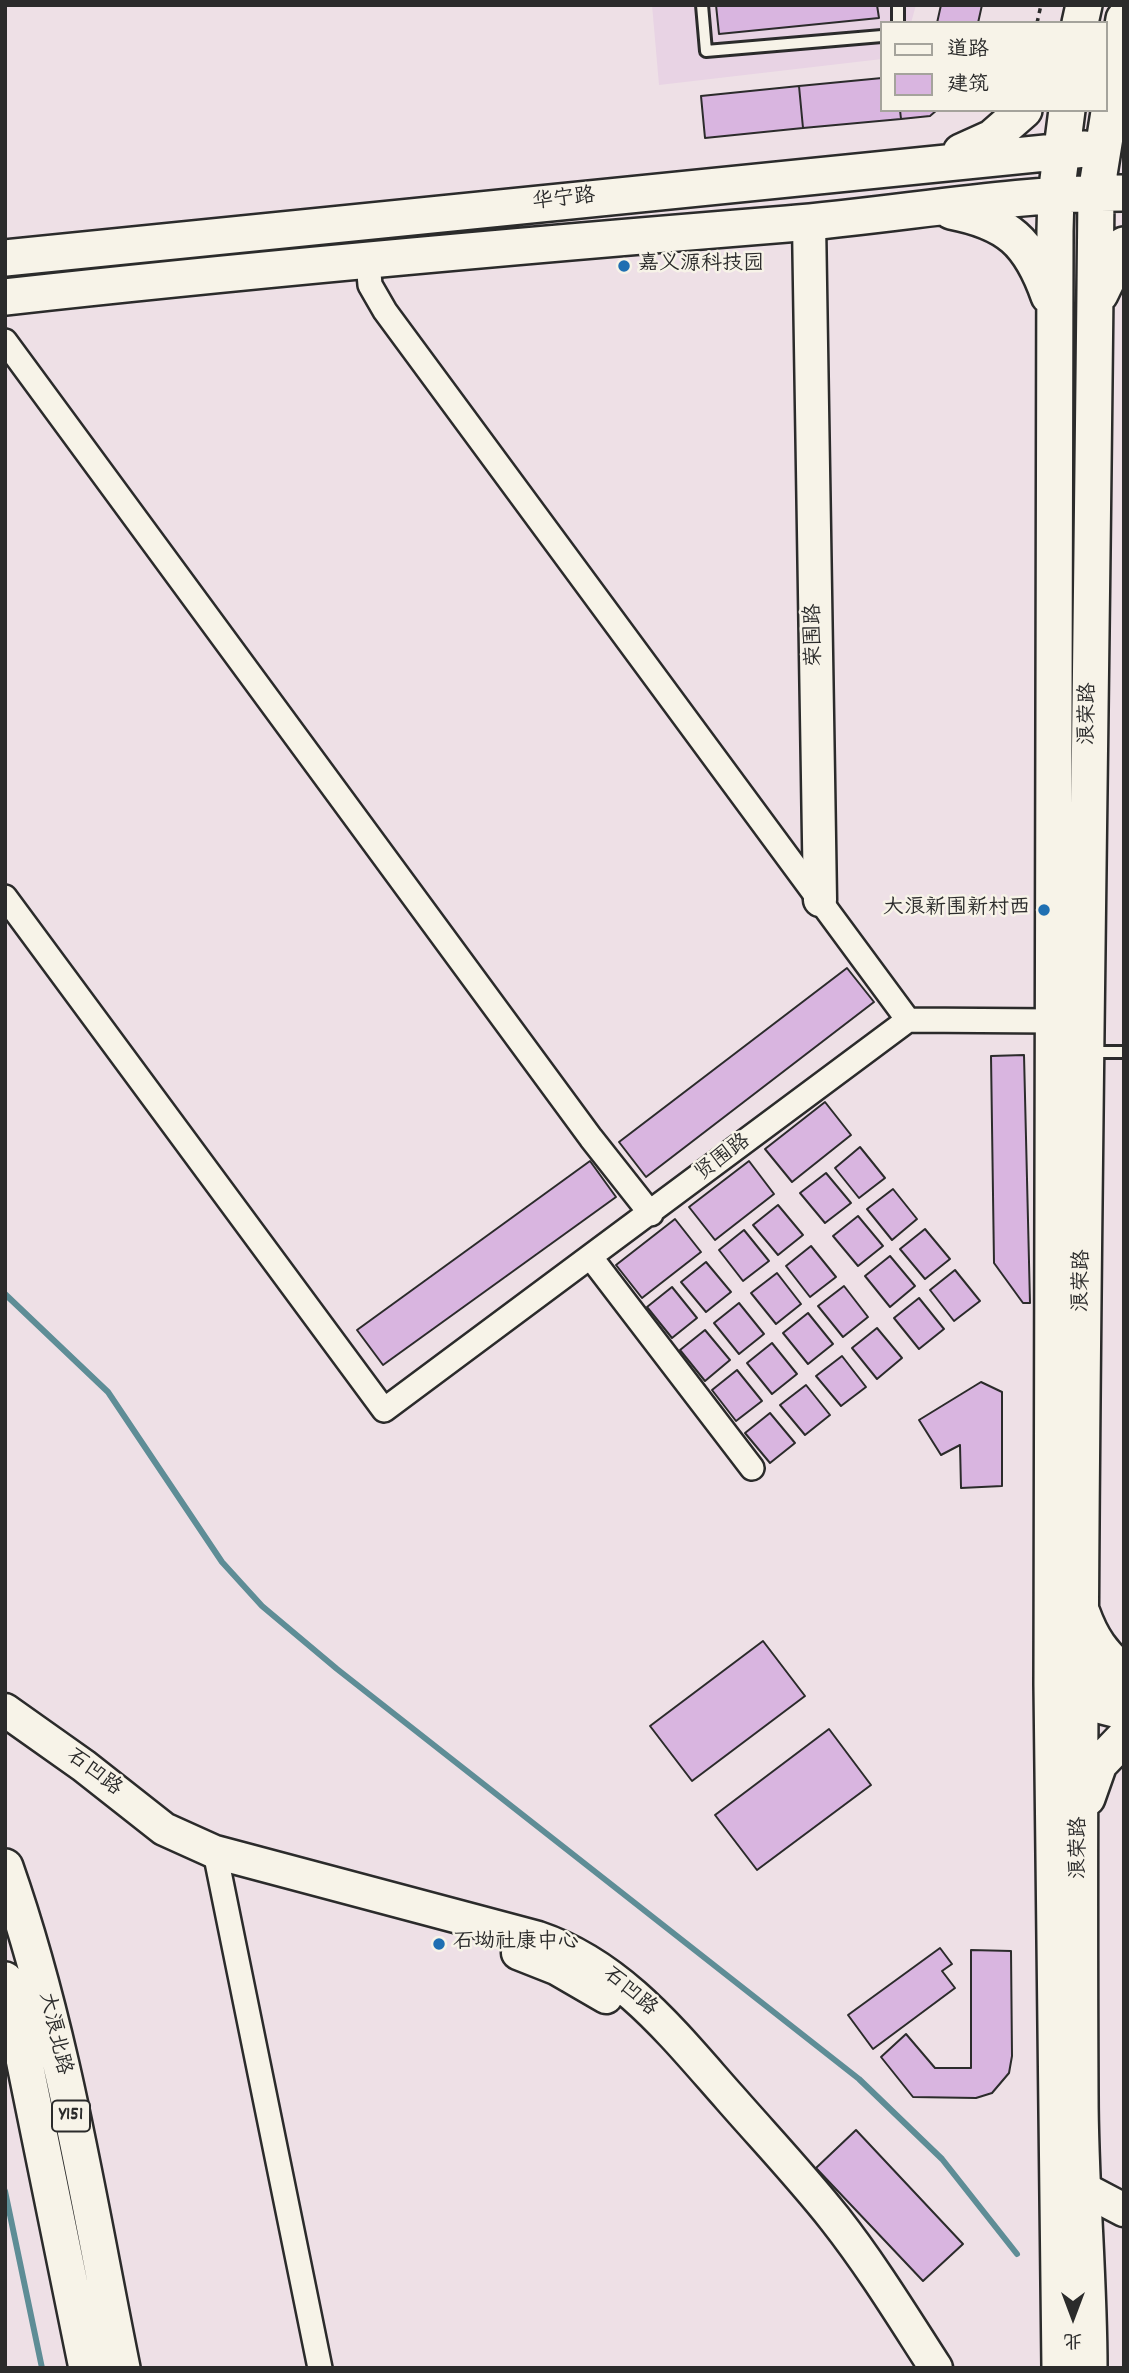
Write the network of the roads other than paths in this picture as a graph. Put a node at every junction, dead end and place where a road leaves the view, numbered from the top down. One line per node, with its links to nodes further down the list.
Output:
1 (702, 5): 2 (lane)
2 (880, 36)
3 (1122, 43): 6 (main road, 浪荣路)
4 (1022, 112): 8 (main road)
5 (1067, 112): 7 (main road, 浪荣路)
6 (1112, 148): 7 (main road, 华宁路); 9 (main road, 浪荣路)
7 (1062, 150): 8 (main road, 华宁路); 10 (main road, 浪荣路)
8 (930, 163): 14 (main road, 华宁路)
9 (1110, 194): 10 (main road, 华宁路); 17 (main road, 浪荣路)
10 (1056, 195): 11 (main road, 华宁路); 18 (main road, 浪荣路)
11 (933, 208): 12 (main road, 华宁路); 18 (main road)
12 (809, 222): 15 (main road, 华宁路); 21 (main road, 荣围路)
13 (1124, 245): 17 (main road)
14 (5, 258)
15 (368, 262): 16 (main road, 华宁路); 21 (street)
16 (5, 297)
17 (1095, 314): 24 (main road, 浪荣路)
18 (1055, 328): 23 (main road, 浪荣路)
19 (5, 341): 26 (street)
20 (5, 897): 27 (street, 贤围路)
21 (820, 900): 22 (street)
22 (908, 1020): 23 (street); 26 (street, 贤围路)
23 (1054, 1021): 24 (street); 32 (main road, 浪荣路)
24 (1087, 1051): 25 (lane); 29 (main road, 浪荣路)
25 (1124, 1052)
26 (651, 1214): 27 (street, 贤围路)
27 (592, 1258): 28 (street)
28 (752, 1468)
29 (1081, 1609): 30 (main road); 32 (main road, 浪荣路)
30 (1124, 1671)
31 (1124, 1685): 32 (main road)
32 (1071, 1687): 34 (main road); 37 (main road, 浪荣路); 41 (main road, 浪荣路)
33 (5, 1710): 38 (main road, 石凹路)
34 (1124, 1713)
35 (5, 1725): 38 (main road, 石凹路)
36 (1124, 1738): 37 (main road)
37 (1081, 1818): 41 (main road, 浪荣路)
38 (218, 1864): 46 (street); 47 (main road, 石凹路); 48 (main road, 石凹路)
39 (5, 1867): 45 (main road, 大浪北路 / Y151)
40 (5, 1980): 44 (main road, 大浪北路 / Y151)
41 (1068, 2181): 42 (main road); 43 (main road, 浪荣路); 43 (main road, 浪荣路)
42 (1124, 2210)
43 (1069, 2362)
44 (87, 2368)
45 (122, 2368)
46 (320, 2368)
47 (911, 2368)
48 (936, 2368)

